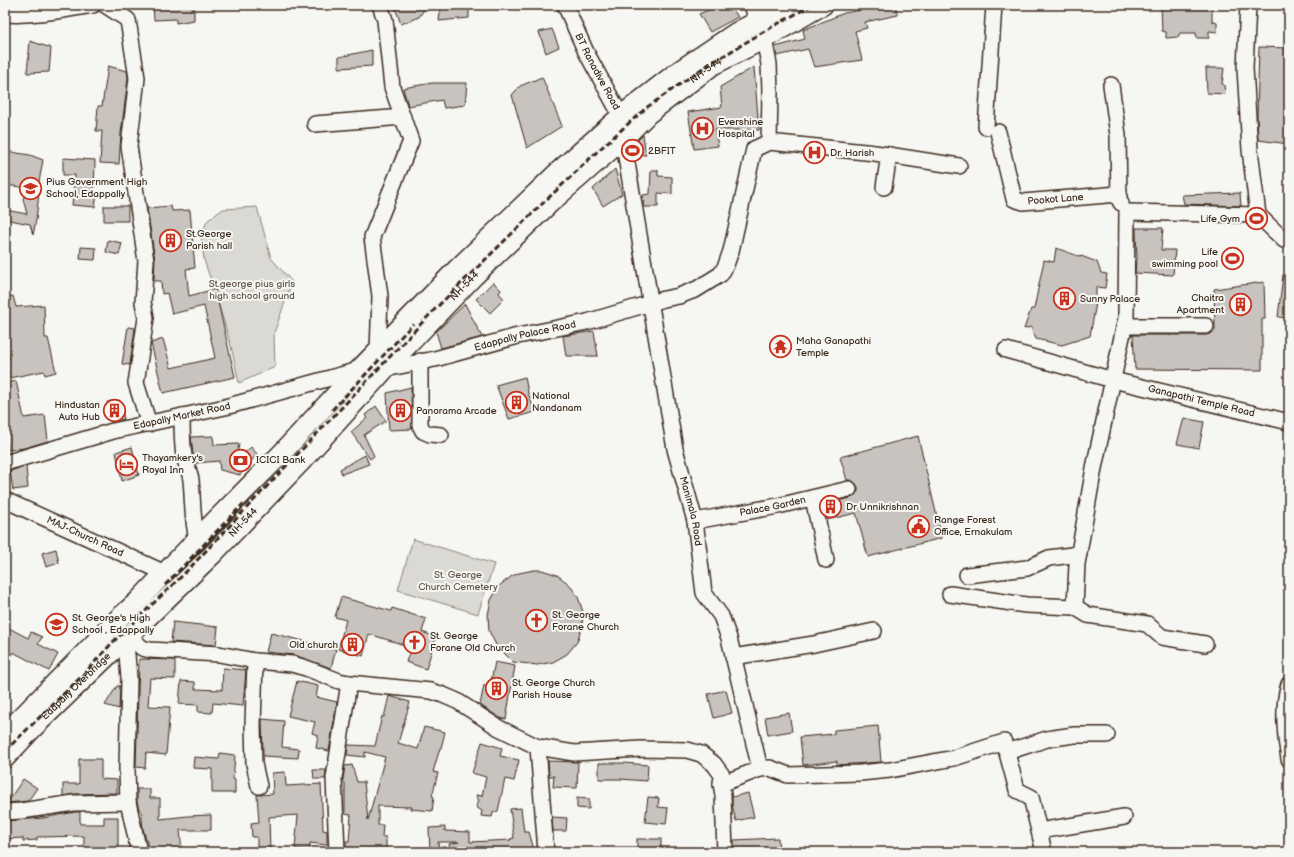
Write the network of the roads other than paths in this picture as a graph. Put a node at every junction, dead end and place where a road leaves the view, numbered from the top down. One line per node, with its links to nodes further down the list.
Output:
1 (93, 5): 10 (street)
2 (105, 5): 37 (street)
3 (380, 5): 14 (street)
4 (565, 5): 13 (street, BT Ranadive Road)
5 (788, 5): 9 (main road, NH-544)
6 (823, 5): 11 (main road, NH-544)
7 (994, 5): 21 (street, Pookot Lane)
8 (1248, 5): 23 (street)
9 (754, 11): 13 (main road, NH-544)
10 (5, 14)
11 (764, 39): 16 (main road, NH-544); 17 (street)
12 (1111, 85): 21 (street)
13 (621, 116): 16 (street, BT Ranadive Road); 29 (main road, NH-544)
14 (403, 117): 15 (street); 29 (street)
15 (315, 124)
16 (623, 139): 25 (street, Manimala Road); 31 (main road, NH-544)
17 (769, 142): 18 (street); 25 (street, Edappally Palace Road)
18 (889, 155): 19 (street); 20 (street)
19 (959, 166)
20 (884, 187)
21 (1119, 194): 22 (street)
22 (1127, 212): 23 (street); 26 (street)
23 (1258, 216): 24 (street)
24 (1289, 240)
25 (658, 301): 30 (street, Edappally Palace Road); 44 (street, Manimala Road)
26 (1125, 326): 27 (street); 33 (street)
27 (1206, 326)
28 (1006, 350): 33 (street, Ganapathi Temple Road)
29 (378, 351): 32 (main road, NH-544)
30 (420, 361): 31 (street, Edappally Palace Road); 38 (street)
31 (384, 369): 34 (main road, NH-544)
32 (355, 374): 34 (main road); 35 (street, Edapally Market Road); 43 (main road, NH-544)
33 (1113, 380): 36 (street, Ganapathi Temple Road); 47 (street)
34 (366, 388): 45 (main road, NH-544)
35 (182, 416): 37 (street, Edapally Market Road); 46 (street)
36 (1289, 422)
37 (149, 424): 39 (street, Edapally Market Road)
38 (442, 435)
39 (5, 462)
40 (849, 489): 41 (street, Palace Garden)
41 (813, 498): 44 (street, Palace Garden); 48 (street)
42 (5, 500): 49 (street, MAJ-Church Road)
43 (223, 512): 45 (main road); 46 (main road, NH-544)
44 (695, 521): 58 (street, Manimala Road)
45 (239, 526): 54 (main road, NH-544)
46 (199, 536): 49 (main road, NH-544)
47 (1079, 554): 50 (street); 53 (street)
48 (826, 560)
49 (165, 573): 52 (main road, NH-544)
50 (967, 575)
51 (950, 594): 53 (street)
52 (138, 601): 62 (main road); 64 (main road, Edapally Overbridge)
53 (1075, 607): 57 (street)
54 (148, 617): 56 (main road); 67 (main road, Edapally Overbridge)
55 (874, 631): 58 (street)
56 (129, 641): 59 (street); 69 (main road); 73 (street)
57 (1205, 644)
58 (734, 657): 70 (street, Manimala Road)
59 (255, 662): 60 (street); 72 (street)
60 (349, 683): 65 (street); 78 (street)
61 (1289, 684): 68 (street)
62 (5, 734)
63 (1107, 735): 66 (street)
64 (5, 743)
65 (538, 746): 71 (street); 79 (street)
66 (1007, 752): 70 (street); 76 (street)
67 (5, 758)
68 (1289, 759)
69 (5, 763)
70 (760, 769): 71 (street)
71 (721, 784): 80 (street)
72 (259, 786)
73 (128, 802): 74 (street); 77 (street)
74 (5, 812)
75 (1124, 818): 76 (street)
76 (1039, 831): 81 (street)
77 (140, 852)
78 (337, 852)
79 (546, 852)
80 (725, 852)
81 (1044, 852)

